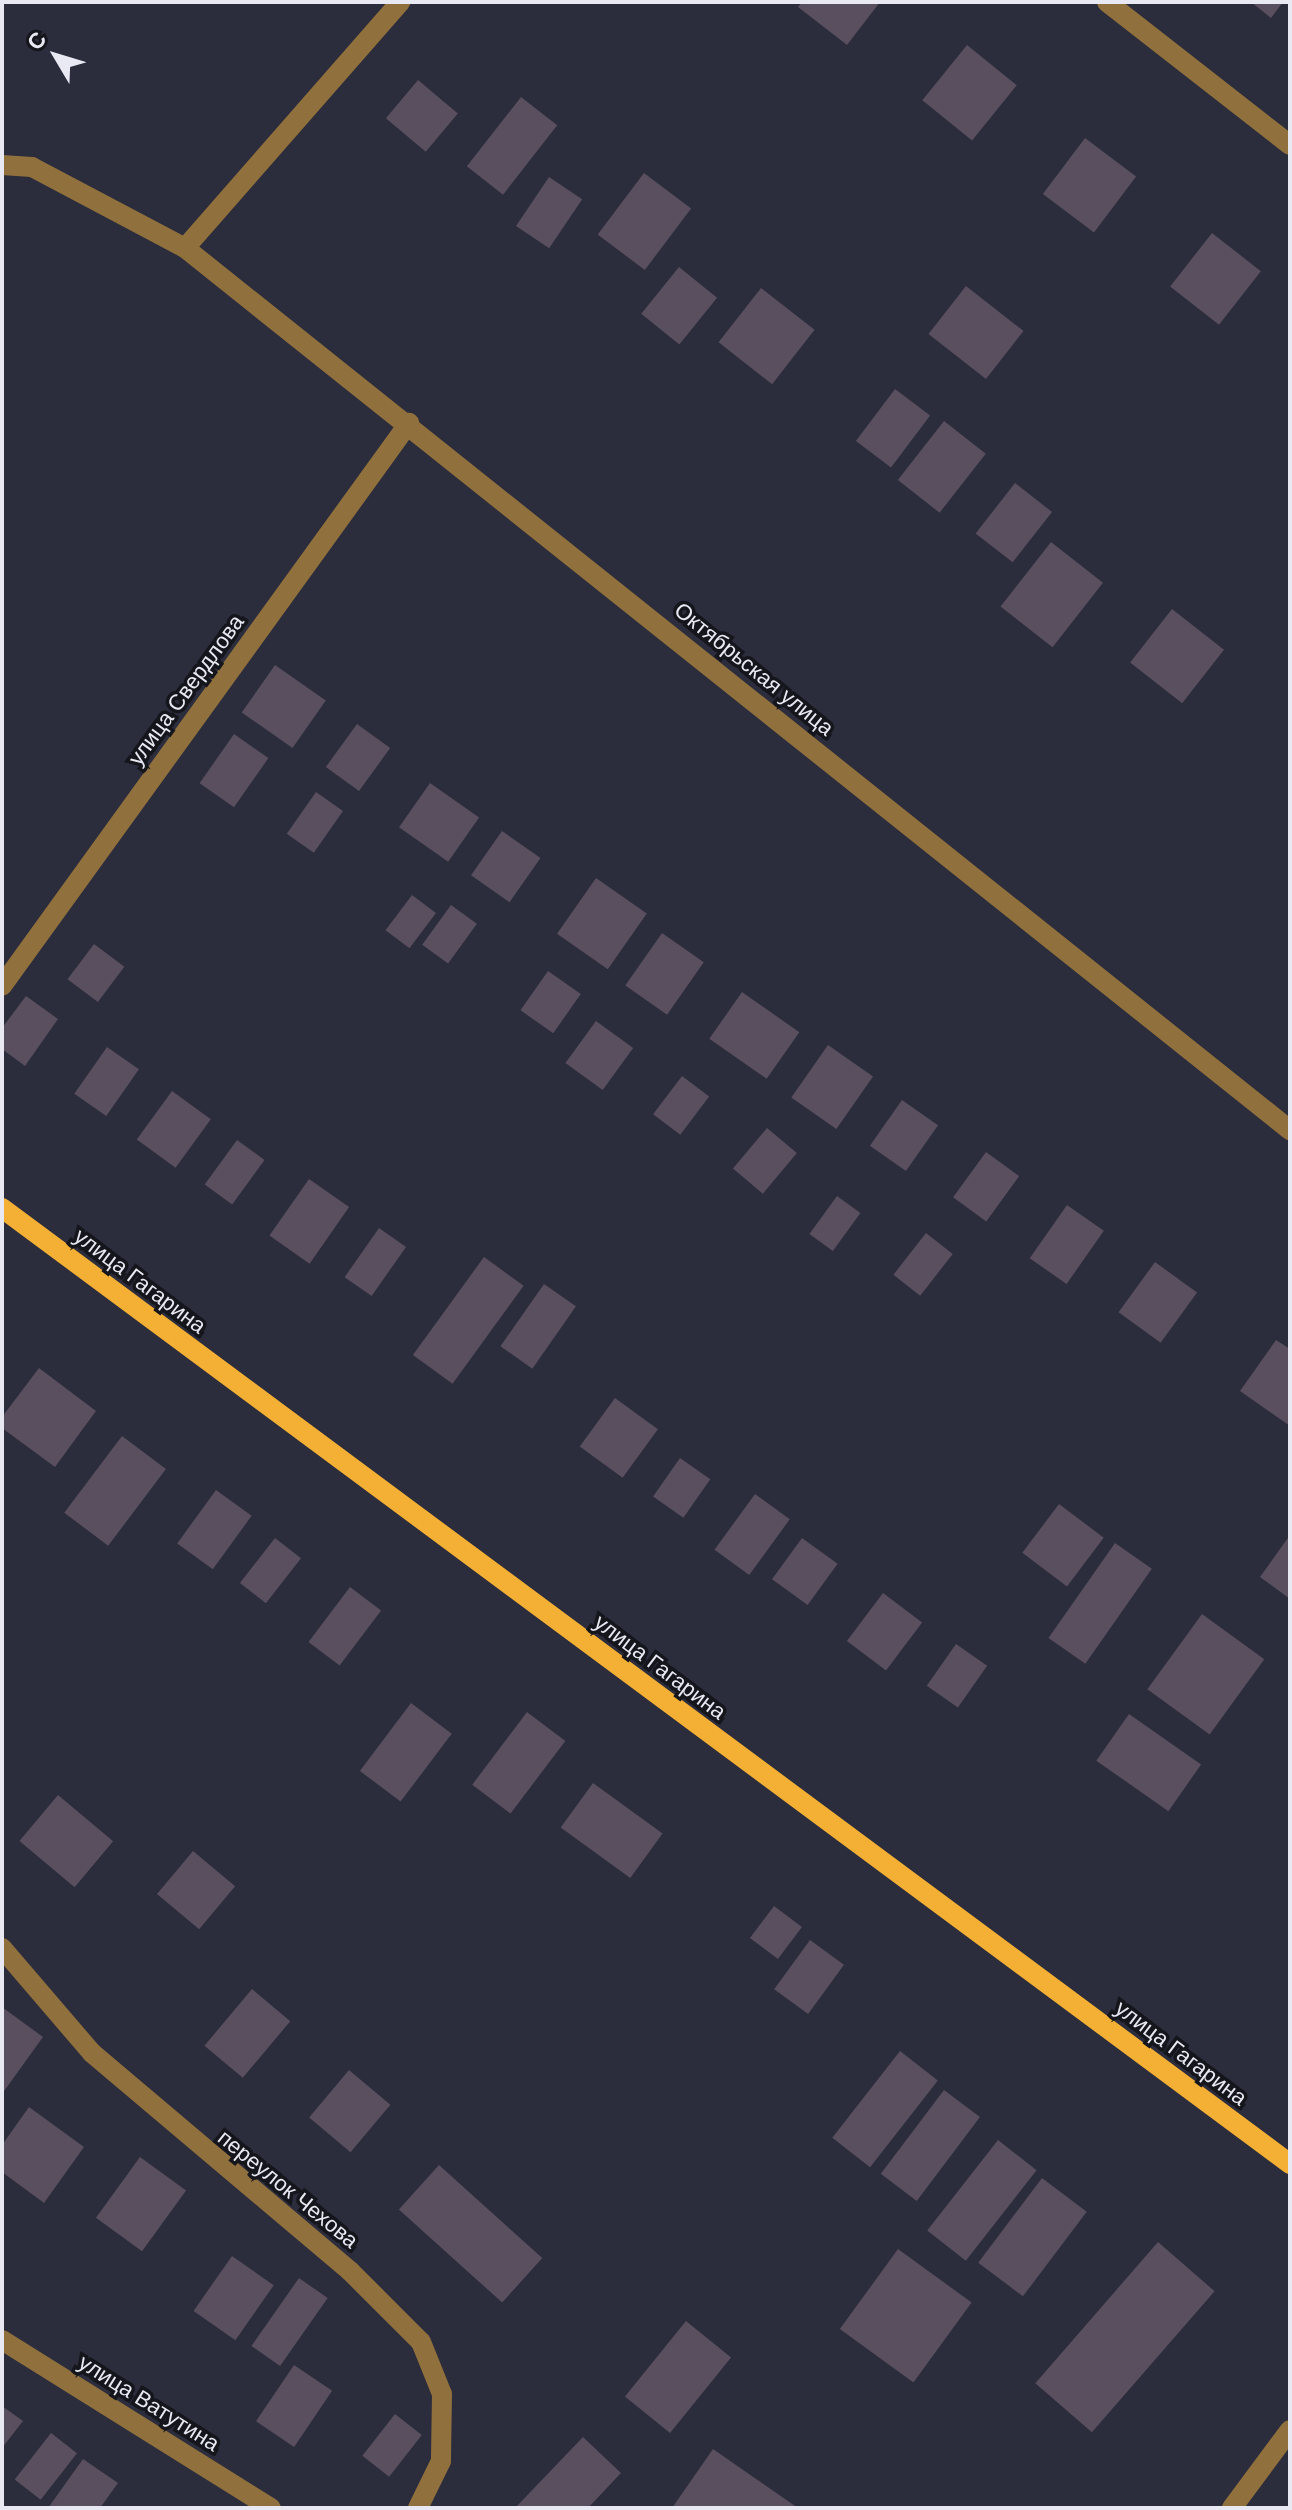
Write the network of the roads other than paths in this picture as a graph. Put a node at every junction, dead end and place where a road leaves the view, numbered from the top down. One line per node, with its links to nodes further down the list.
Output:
1 (400, 2): 5 (street)
2 (1107, 2): 3 (street)
3 (1290, 145)
4 (2, 165): 5 (street, Октябрьская улица)
5 (185, 248): 6 (street, Октябрьская улица)
6 (409, 423): 7 (street, улица Свердлова); 8 (street, Октябрьская улица)
7 (2, 986)
8 (1290, 1130)
9 (2, 1208): 11 (main road, улица Гагарина)
10 (2, 1948): 15 (street, переулок Чехова)
11 (1288, 2158)
12 (2, 2340): 14 (street, улица Ватутина)
13 (1290, 2430): 16 (street)
14 (271, 2508)
15 (418, 2508)
16 (1232, 2508)

